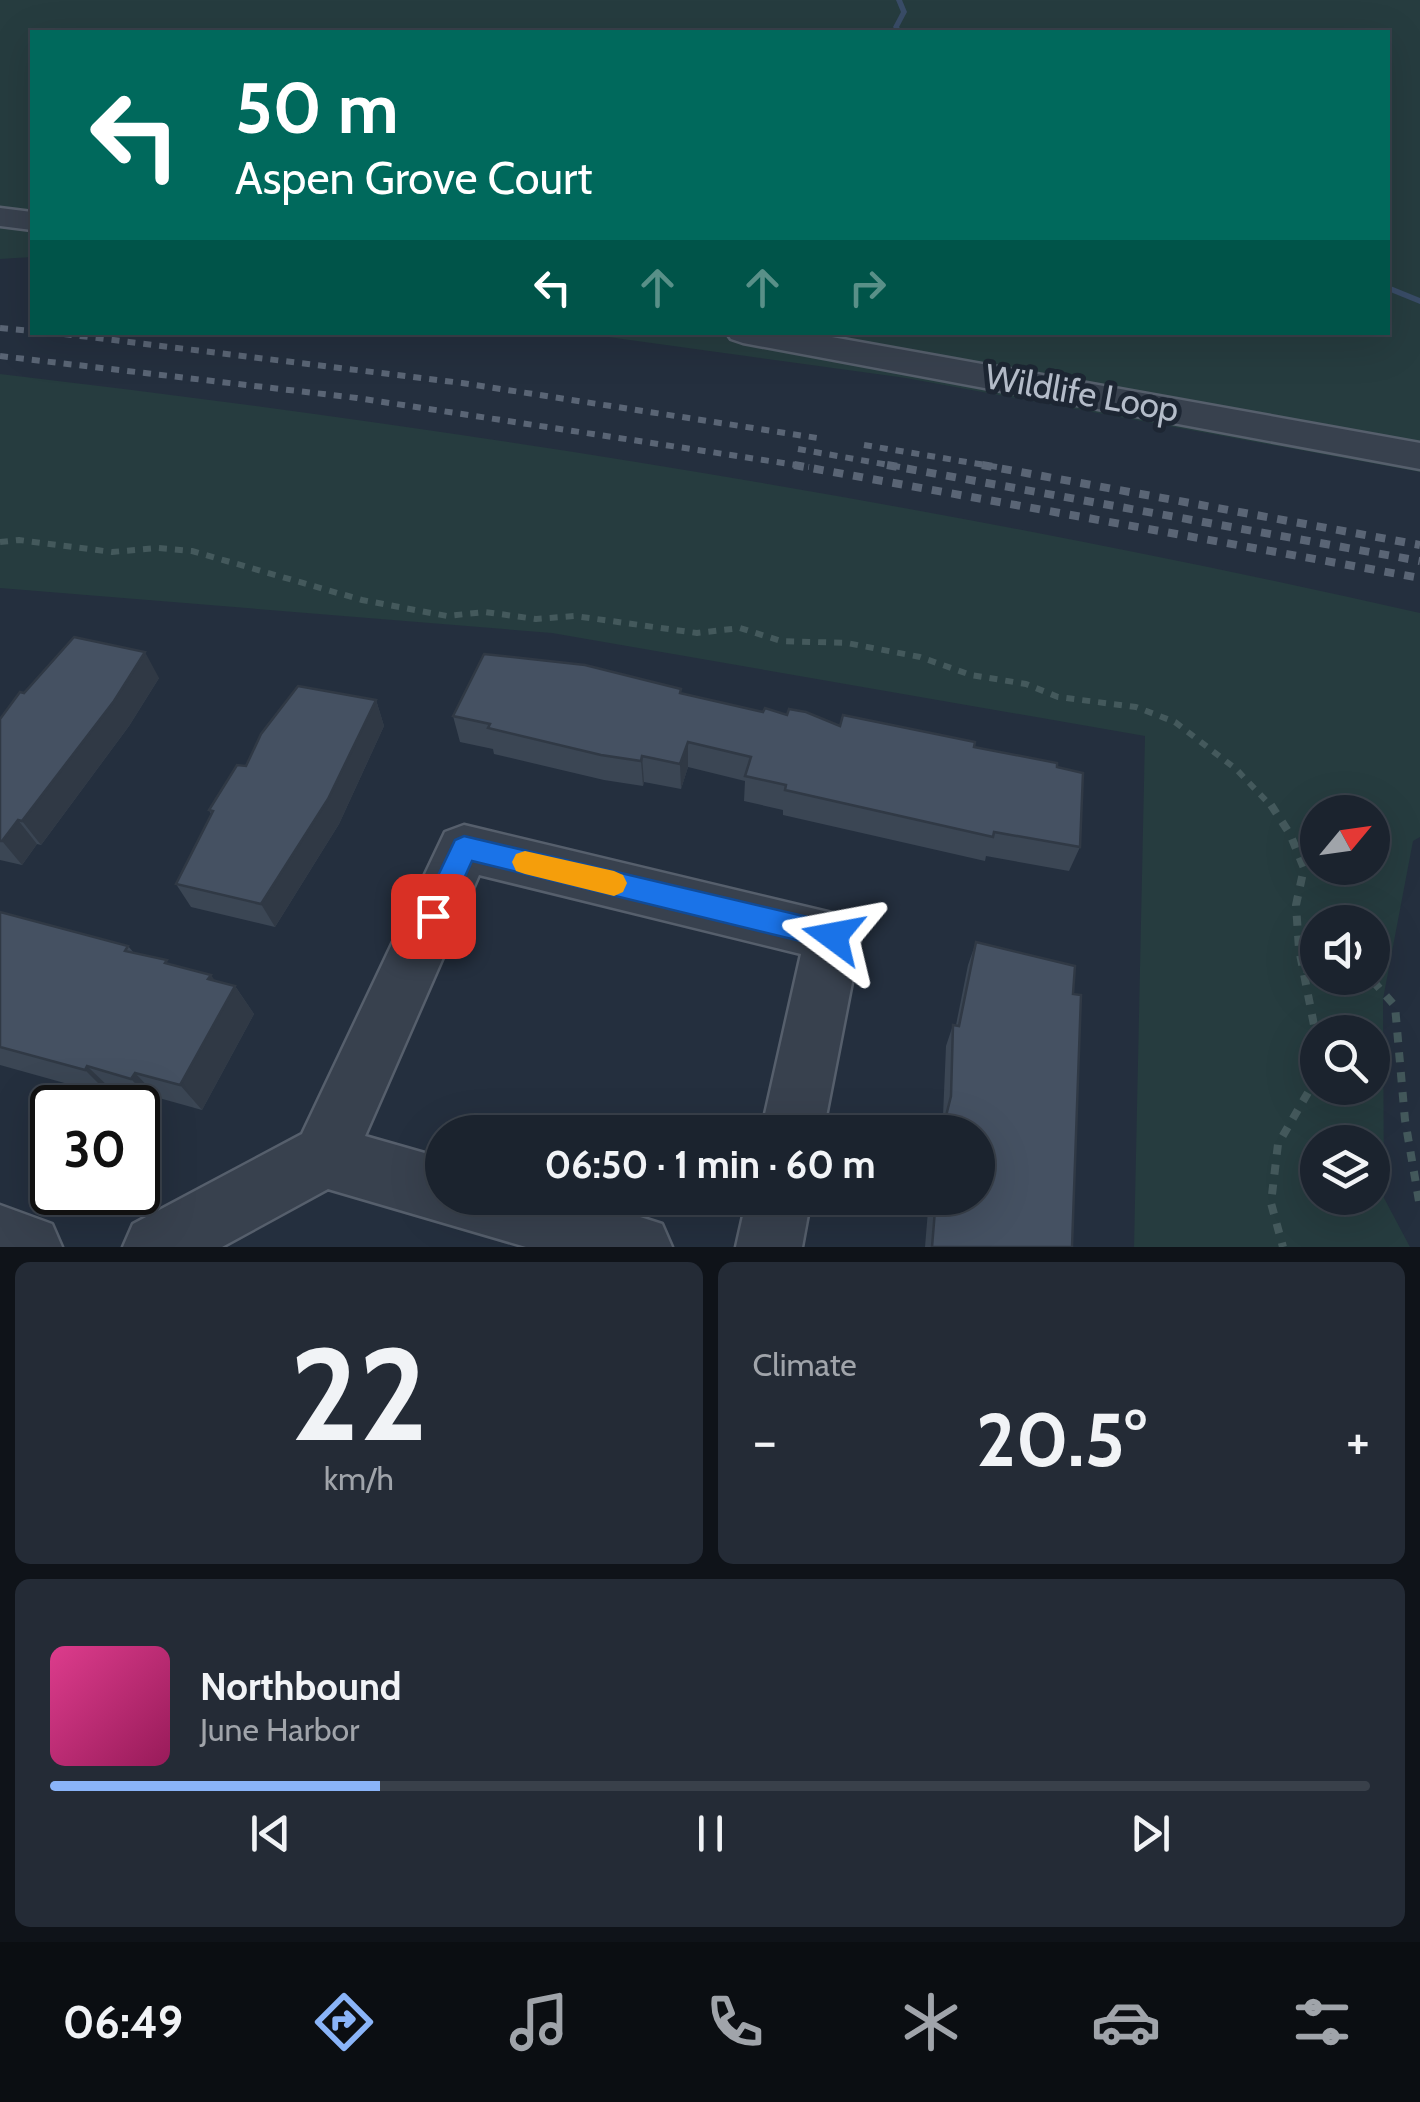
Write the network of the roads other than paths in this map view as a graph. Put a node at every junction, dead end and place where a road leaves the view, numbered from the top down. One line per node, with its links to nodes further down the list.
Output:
1 (0, 217): 2 (street)
2 (30, 221)
3 (759, 335): 4 (street, Wildlife Loop)
4 (1420, 456)
5 (796, 1115): 6 (street)
6 (324, 1156): 7 (street); 12 (street)
7 (425, 1185)
8 (528, 1215): 13 (street)
9 (776, 1215): 14 (street)
10 (0, 1238): 11 (street)
11 (29, 1247)
12 (156, 1247)
13 (639, 1247)
14 (769, 1247)

